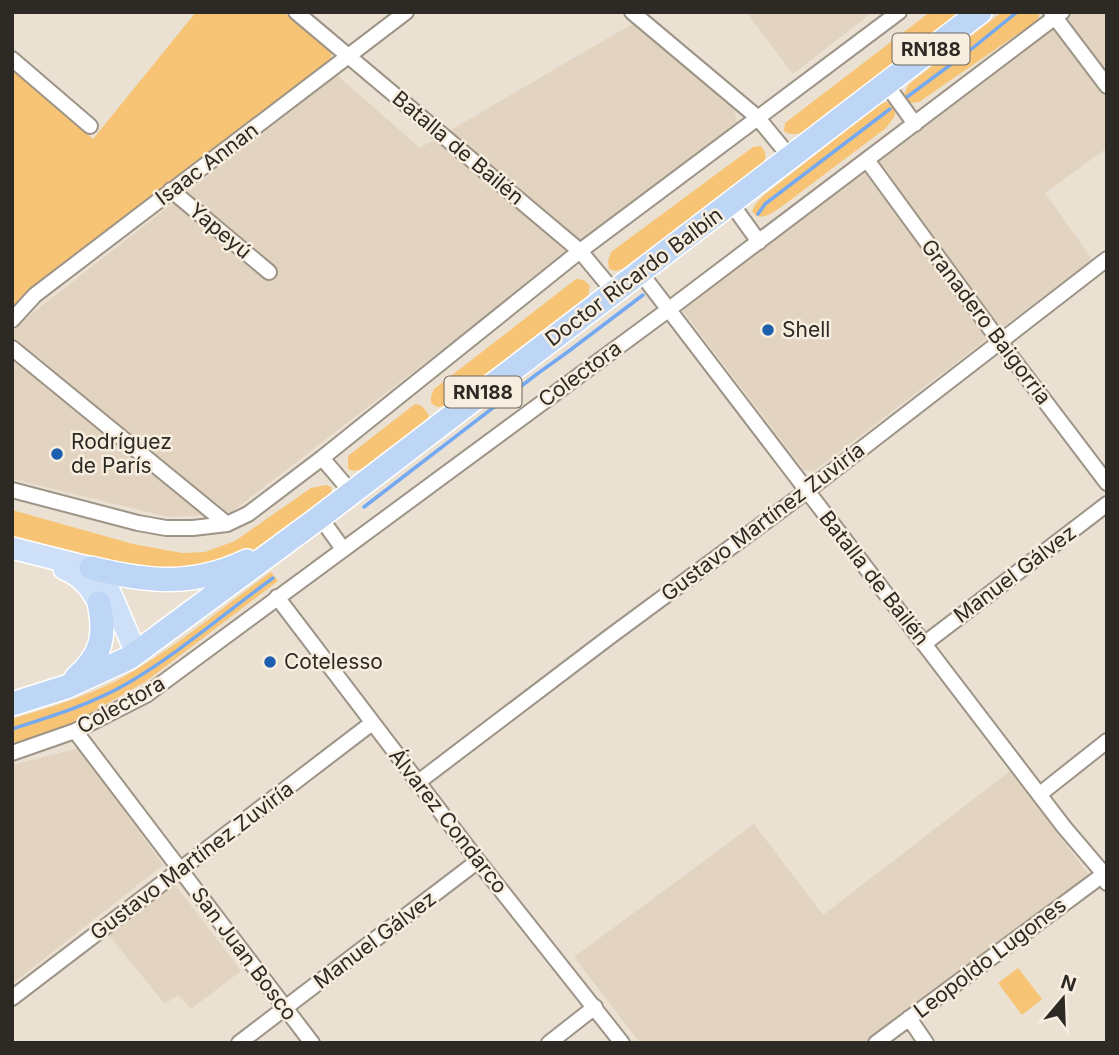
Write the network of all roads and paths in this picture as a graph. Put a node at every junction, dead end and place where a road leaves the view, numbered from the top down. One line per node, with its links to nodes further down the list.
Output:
1 (296, 12): 7 (street, Batalla de Bailén)
2 (406, 12): 7 (street, Isaac Annan)
3 (632, 12): 11 (street)
4 (899, 12): 11 (street)
5 (977, 13): 9 (highway, Doctor Ricardo Balbín / RN188)
6 (1056, 14): 10 (street); 12 (street, Colectora)
7 (348, 56): 16 (street, Isaac Annan); 19 (street, Batalla de Bailén)
8 (12, 59): 13 (street)
9 (886, 83): 12 (street); 14 (highway, Doctor Ricardo Balbín / RN188)
10 (1107, 86)
11 (757, 117): 14 (street); 19 (street)
12 (915, 124): 15 (street, Colectora)
13 (90, 126)
14 (790, 157): 17 (highway, Doctor Ricardo Balbín / RN188)
15 (867, 160): 18 (street, Colectora); 26 (street, Granadero Baigorria)
16 (171, 190): 21 (street, Yapeyú); 25 (street, Isaac Annan)
17 (731, 203): 18 (street); 22 (highway, Doctor Ricardo Balbín / RN188)
18 (759, 242): 24 (street, Colectora)
19 (580, 251): 23 (street, Batalla de Bailén); 28 (street)
20 (1107, 259): 26 (street, Gustavo Martínez Zuviría)
21 (269, 272)
22 (640, 272): 23 (highway, Doctor Ricardo Balbín / RN188); 24 (street, Batalla de Bailén)
23 (614, 292): 32 (highway, Doctor Ricardo Balbín / RN188)
24 (668, 310): 31 (street, Batalla de Bailén); 37 (street, Colectora)
25 (12, 320)
26 (1000, 342): 29 (street, Granadero Baigorria); 31 (street, Gustavo Martínez Zuviría)
27 (12, 348): 35 (street)
28 (322, 458): 32 (street); 35 (street)
29 (1107, 483)
30 (12, 491): 35 (street)
31 (807, 491): 42 (street, Batalla de Bailén); 50 (street, Gustavo Martínez Zuviría)
32 (352, 493): 34 (highway, Doctor Ricardo Balbín / RN188)
33 (1107, 504): 42 (street, Manuel Gálvez)
34 (320, 517): 36 (highway, Doctor Ricardo Balbín / RN188); 37 (street)
35 (227, 523)
36 (287, 541): 39 (highway); 43 (highway, RN188)
37 (343, 549): 40 (street, Colectora)
38 (12, 551): 39 (main road); 41 (main road)
39 (91, 568): 43 (main road)
40 (277, 597): 46 (street, Álvarez Condarco); 47 (street, Colectora)
41 (99, 603): 43 (main road); 44 (highway)
42 (924, 644): 51 (street, Batalla de Bailén)
43 (132, 656): 44 (highway, RN188)
44 (66, 687): 45 (highway, RN188)
45 (12, 704)
46 (372, 723): 50 (street, Álvarez Condarco); 53 (street, Gustavo Martínez Zuviría)
47 (75, 731): 49 (street, Colectora); 53 (street, San Juan Bosco)
48 (1107, 741): 51 (street)
49 (12, 752)
50 (417, 783): 52 (street, Álvarez Condarco)
51 (1040, 794): 54 (street, Batalla de Bailén)
52 (478, 861): 56 (street, Álvarez Condarco); 57 (street, Manuel Gálvez)
53 (179, 870): 55 (street, Gustavo Martínez Zuviría); 57 (street, San Juan Bosco)
54 (1106, 880): 58 (street, Leopoldo Lugones)
55 (12, 998)
56 (595, 1007): 61 (street); 62 (street, Álvarez Condarco)
57 (285, 1009): 59 (street, Manuel Gálvez); 60 (street, San Juan Bosco)
58 (909, 1018): 63 (street, Leopoldo Lugones); 64 (street)
59 (239, 1043)
60 (312, 1043)
61 (549, 1043)
62 (622, 1043)
63 (876, 1043)
64 (926, 1043)

